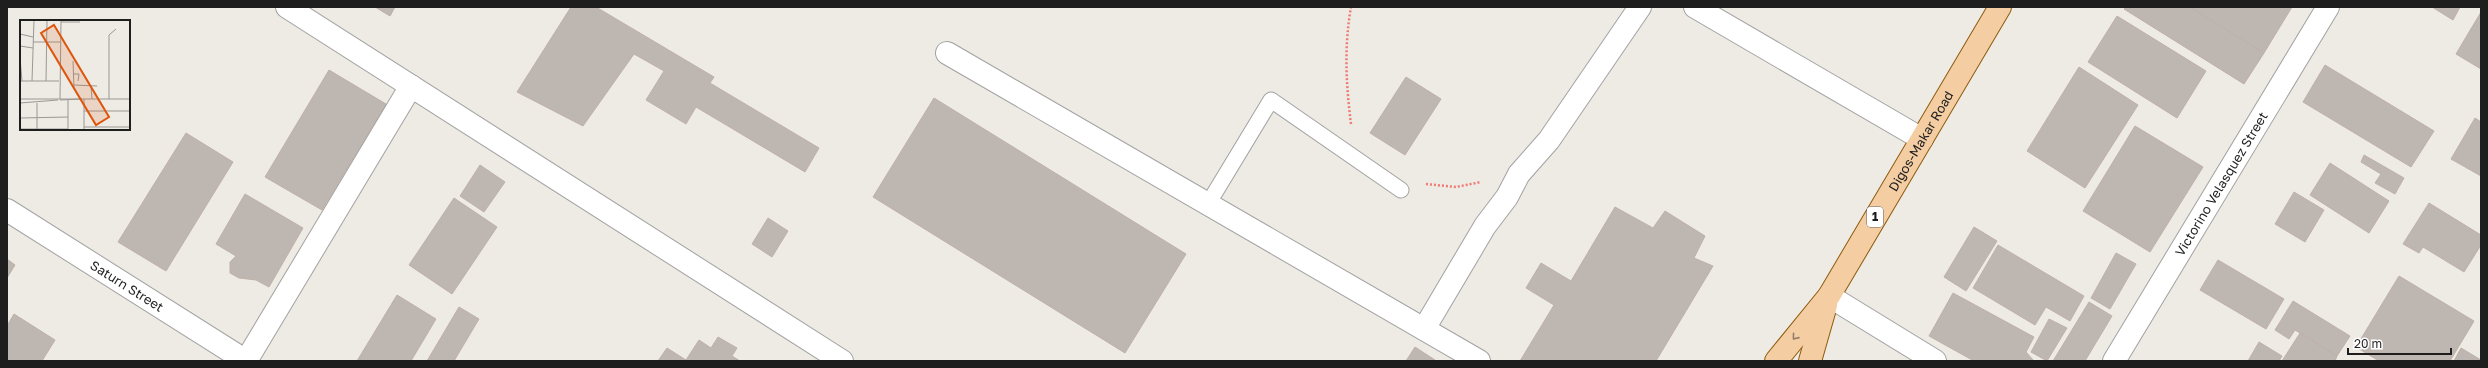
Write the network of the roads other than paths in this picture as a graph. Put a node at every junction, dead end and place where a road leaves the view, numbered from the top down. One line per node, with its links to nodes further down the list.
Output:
1 (287, 7): 7 (street)
2 (1640, 7): 13 (street)
3 (1695, 7): 8 (street)
4 (2000, 7): 8 (main road, Digos-Makar Road / 1)
5 (2328, 7): 20 (street, Victorino Velasquez Street)
6 (947, 53): 10 (street)
7 (411, 86): 14 (street); 15 (street)
8 (1922, 139): 12 (main road, Digos-Makar Road / 1)
9 (1401, 190): 10 (lane)
10 (1208, 204): 13 (street)
11 (7, 210): 14 (street, Saturn Street)
12 (1829, 296): 17 (main road, Digos-Makar Road / 1, one-way to 17); 18 (main road, Digos-Makar Road / 1); 19 (street)
13 (1424, 330): 16 (street)
14 (246, 361)
15 (842, 361)
16 (1479, 361)
17 (1776, 361)
18 (1810, 361)
19 (1935, 361)
20 (2114, 361)

